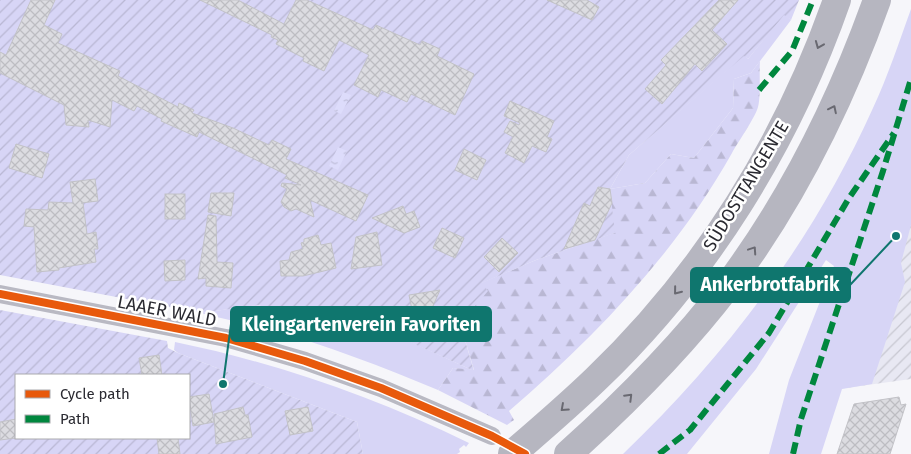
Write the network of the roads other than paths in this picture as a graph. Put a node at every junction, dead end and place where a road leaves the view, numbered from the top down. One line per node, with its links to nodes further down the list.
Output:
1 (837, 0): 4 (highway, SÜDOSTTANGENTE, one-way to 4)
2 (877, 0): 5 (highway, one-way to 2)
3 (0, 294): 4 (street, LAAER WALD)
4 (502, 445)
5 (568, 454)

